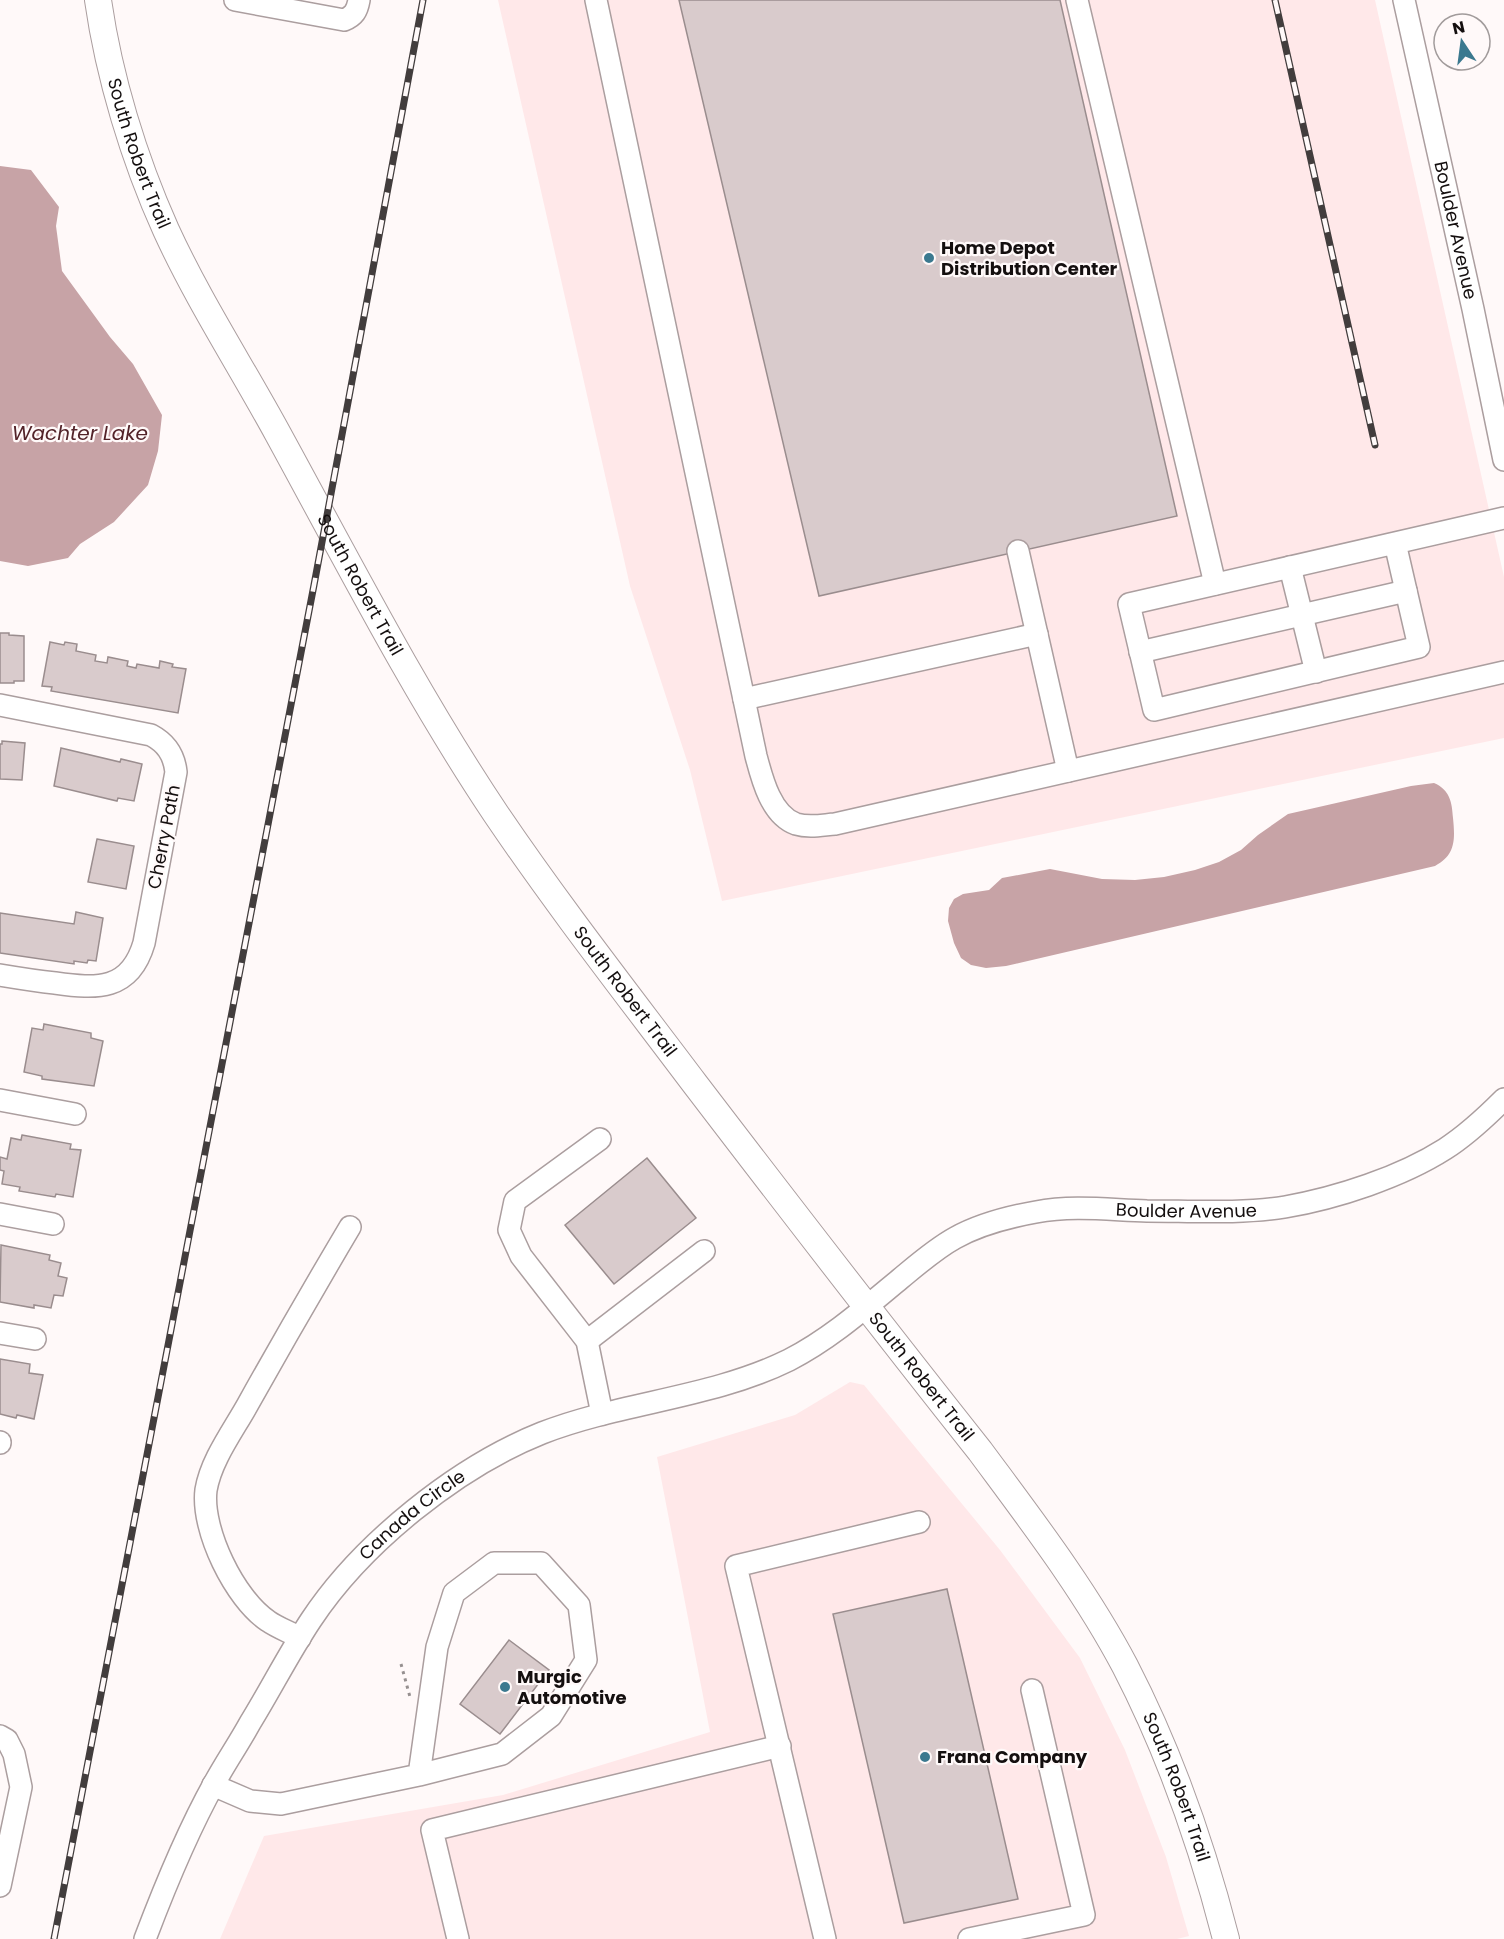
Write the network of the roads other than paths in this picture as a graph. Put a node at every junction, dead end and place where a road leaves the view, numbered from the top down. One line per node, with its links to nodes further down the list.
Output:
1 (98, 0): 31 (main road, South Robert Trail)
2 (235, 0): 3 (street)
3 (359, 0)
4 (596, 0): 19 (street)
5 (1077, 0): 12 (street)
6 (1404, 0): 7 (street, Boulder Avenue)
7 (1504, 460)
8 (1504, 518): 9 (street)
9 (1395, 543): 11 (street); 13 (street)
10 (1018, 551): 15 (street)
11 (1290, 567): 12 (street); 14 (street)
12 (1215, 584): 16 (street)
13 (1406, 591): 14 (street); 17 (street)
14 (1302, 615): 16 (street); 17 (street)
15 (1037, 634): 19 (street); 21 (street)
16 (1140, 652): 17 (street)
17 (1316, 672)
18 (1504, 672): 21 (street)
19 (744, 699): 21 (street)
20 (0, 705): 22 (street, Cherry Path)
21 (1068, 771)
22 (0, 975)
23 (1504, 1099): 31 (street, Boulder Avenue)
24 (0, 1100): 25 (street)
25 (75, 1114)
26 (600, 1139): 34 (street)
27 (0, 1214): 28 (street)
28 (53, 1224)
29 (350, 1227): 37 (street)
30 (704, 1251): 34 (street)
31 (866, 1307): 35 (street, Canada Circle); 48 (main road, South Robert Trail)
32 (0, 1333): 33 (street)
33 (34, 1339)
34 (587, 1341): 35 (street)
35 (602, 1414): 37 (street, Canada Circle)
36 (919, 1522): 40 (street)
37 (300, 1638): 42 (street, Canada Circle)
38 (1032, 1690): 47 (street)
39 (0, 1736): 43 (street)
40 (780, 1746): 45 (street); 46 (street)
41 (419, 1776): 41 (street); 42 (street)
42 (213, 1785): 44 (street, Canada Circle)
43 (0, 1886)
44 (145, 1939)
45 (458, 1939)
46 (825, 1939)
47 (969, 1939)
48 (1226, 1939)

